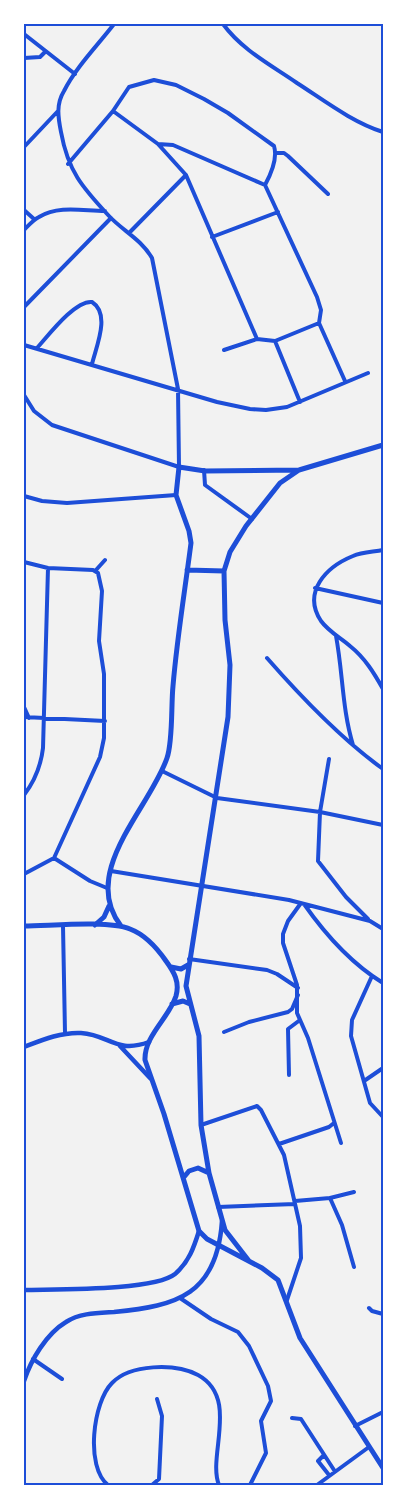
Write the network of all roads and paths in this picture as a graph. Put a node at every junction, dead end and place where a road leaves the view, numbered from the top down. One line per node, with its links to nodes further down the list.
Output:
1 (114, 24): 6 (street)
2 (223, 24): 9 (street)
3 (24, 34): 4 (street)
4 (44, 52): 5 (street); 6 (street)
5 (24, 58)
6 (75, 74): 7 (street)
7 (58, 111): 11 (street); 13 (street)
8 (113, 111): 10 (street); 12 (street); 13 (street)
9 (383, 132)
10 (158, 144): 14 (street); 15 (street)
11 (24, 147)
12 (276, 153): 15 (street); 16 (street)
13 (68, 164): 18 (street)
14 (186, 175): 23 (street); 24 (street)
15 (265, 185): 19 (street)
16 (328, 194)
17 (24, 210): 21 (street)
18 (105, 211): 20 (street); 21 (street)
19 (278, 212): 24 (street); 26 (street)
20 (111, 218): 23 (street); 25 (street)
21 (34, 219): 22 (street)
22 (25, 226)
23 (130, 232): 35 (street)
24 (212, 238): 27 (street)
25 (24, 307)
26 (319, 323): 28 (street); 34 (street)
27 (257, 340): 28 (street); 31 (street)
28 (275, 341): 37 (street)
29 (24, 345): 30 (street)
30 (37, 348): 32 (street); 32 (street)
31 (224, 350)
32 (92, 364): 35 (street)
33 (368, 373): 34 (street)
34 (345, 382): 37 (street)
35 (178, 389): 37 (street); 39 (street)
36 (24, 395): 39 (street)
37 (300, 402)
38 (383, 445): 41 (main road)
39 (180, 467): 40 (main road); 44 (main road)
40 (204, 470): 42 (main road); 46 (street)
41 (300, 470): 42 (main road); 43 (main road)
42 (276, 471): 43 (main road)
43 (280, 483): 46 (main road)
44 (176, 495): 45 (street); 52 (main road)
45 (24, 496)
46 (252, 519): 53 (main road)
47 (383, 550): 54 (street)
48 (105, 560): 51 (street)
49 (24, 562): 50 (street)
50 (48, 568): 51 (street); 62 (street)
51 (96, 570): 63 (street)
52 (187, 570): 53 (main road); 67 (main road)
53 (224, 570): 69 (main road)
54 (315, 588): 55 (street); 56 (street)
55 (383, 603)
56 (336, 636): 58 (street); 64 (street)
57 (267, 658): 64 (street)
58 (383, 689)
59 (24, 707): 61 (street)
60 (24, 717): 61 (street)
61 (29, 718): 62 (street)
62 (44, 719): 63 (street); 68 (street)
63 (105, 721): 72 (street)
64 (353, 745): 66 (street)
65 (329, 759): 70 (street)
66 (383, 769)
67 (162, 770): 69 (street); 73 (main road)
68 (24, 795)
69 (217, 798): 70 (street); 75 (main road)
70 (320, 812): 71 (street); 79 (street)
71 (383, 825)
72 (54, 858): 74 (street); 76 (street)
73 (111, 871): 75 (street); 76 (main road)
74 (24, 874)
75 (202, 886): 77 (street); 85 (main road)
76 (107, 888): 78 (main road)
77 (302, 903): 79 (street); 87 (street); 89 (street)
78 (109, 906): 80 (main road); 83 (main road)
79 (370, 920): 84 (street)
80 (95, 925): 82 (main road); 83 (main road)
81 (24, 926): 82 (main road)
82 (63, 926): 95 (street)
83 (121, 926): 86 (main road)
84 (383, 929)
85 (189, 962): 86 (main road); 89 (street); 92 (main road)
86 (170, 967): 91 (main road)
87 (372, 976): 88 (street); 102 (street)
88 (383, 983)
89 (298, 988): 90 (street)
90 (298, 994): 93 (street); 94 (street)
91 (172, 1004): 92 (main road); 96 (main road)
92 (190, 1004): 105 (main road)
93 (300, 1020): 100 (street); 104 (street)
94 (224, 1032)
95 (65, 1033): 97 (street); 98 (street)
96 (149, 1042): 97 (street); 101 (main road)
97 (119, 1045): 101 (street)
98 (24, 1047)
99 (383, 1068): 102 (street)
100 (289, 1075)
101 (150, 1078): 109 (main road)
102 (364, 1081): 103 (street)
103 (383, 1117)
104 (334, 1120): 106 (street); 107 (street)
105 (201, 1125): 107 (street); 108 (main road)
106 (341, 1143)
107 (280, 1144): 112 (street)
108 (209, 1173): 109 (main road); 113 (main road)
109 (184, 1178): 115 (main road)
110 (354, 1192): 111 (street)
111 (330, 1198): 112 (street); 118 (street)
112 (295, 1203): 113 (street); 121 (street)
113 (218, 1207): 114 (main road)
114 (222, 1220): 116 (street); 117 (main road)
115 (199, 1231): 116 (main road); 119 (street)
116 (219, 1247): 117 (main road); 120 (street)
117 (249, 1262): 121 (main road)
118 (354, 1268)
119 (24, 1290)
120 (180, 1298): 124 (street); 142 (street)
121 (287, 1300): 131 (main road)
122 (369, 1308): 123 (street)
123 (383, 1314)
124 (34, 1359): 125 (street); 126 (street)
125 (25, 1372): 127 (street)
126 (62, 1379)
127 (24, 1380)
128 (157, 1399): 137 (street)
129 (383, 1412): 131 (street)
130 (292, 1418): 133 (street)
131 (355, 1426): 132 (main road)
132 (369, 1446): 134 (main road); 135 (street)
133 (323, 1456): 135 (street); 136 (street)
134 (383, 1468)
135 (334, 1470): 136 (street)
136 (328, 1475): 143 (street)
137 (159, 1479): 139 (street); 140 (street)
138 (108, 1485): 141 (street)
139 (152, 1485)
140 (159, 1485)
141 (219, 1485)
142 (250, 1485)
143 (316, 1485)

